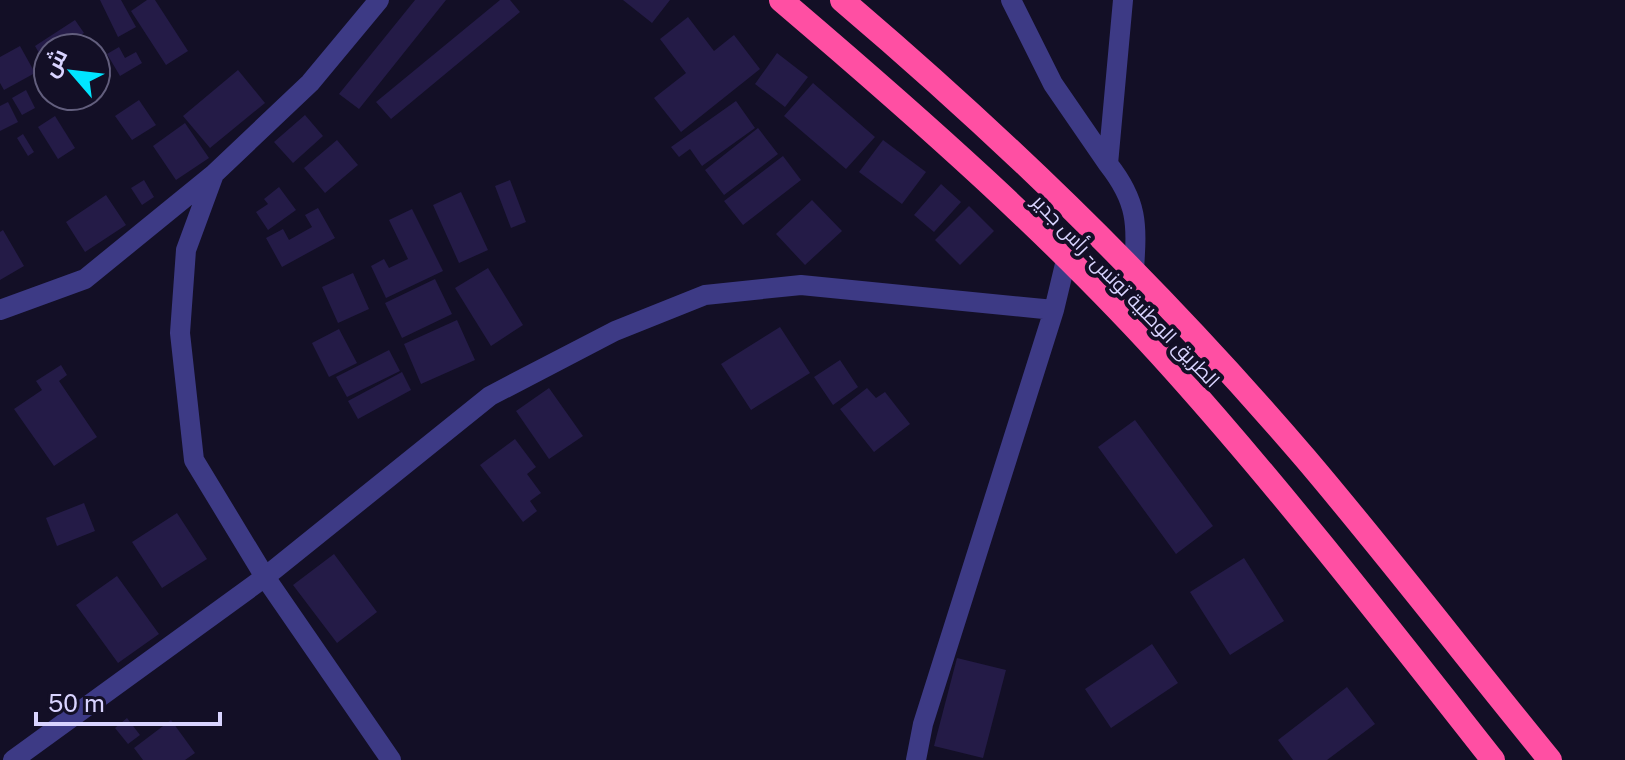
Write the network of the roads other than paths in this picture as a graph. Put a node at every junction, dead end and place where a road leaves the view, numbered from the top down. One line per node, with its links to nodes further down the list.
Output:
1 (379, 0): 7 (street)
2 (781, 0): 8 (highway, الطريق الوطنية تونس - رأس جدير)
3 (842, 0): 9 (highway, الطريق الوطنية تونس - رأس جدير)
4 (1011, 0): 6 (street)
5 (1123, 0): 6 (street)
6 (1108, 164): 9 (street)
7 (214, 174): 10 (street); 12 (street)
8 (1066, 260): 11 (street); 16 (highway, الطريق الوطنية تونس - رأس جدير)
9 (1134, 270): 17 (highway, الطريق الوطنية تونس - رأس جدير)
10 (0, 310)
11 (1054, 310): 12 (street); 15 (street)
12 (265, 577): 13 (street); 14 (street)
13 (13, 760)
14 (391, 760)
15 (916, 760)
16 (1493, 760)
17 (1550, 760)

